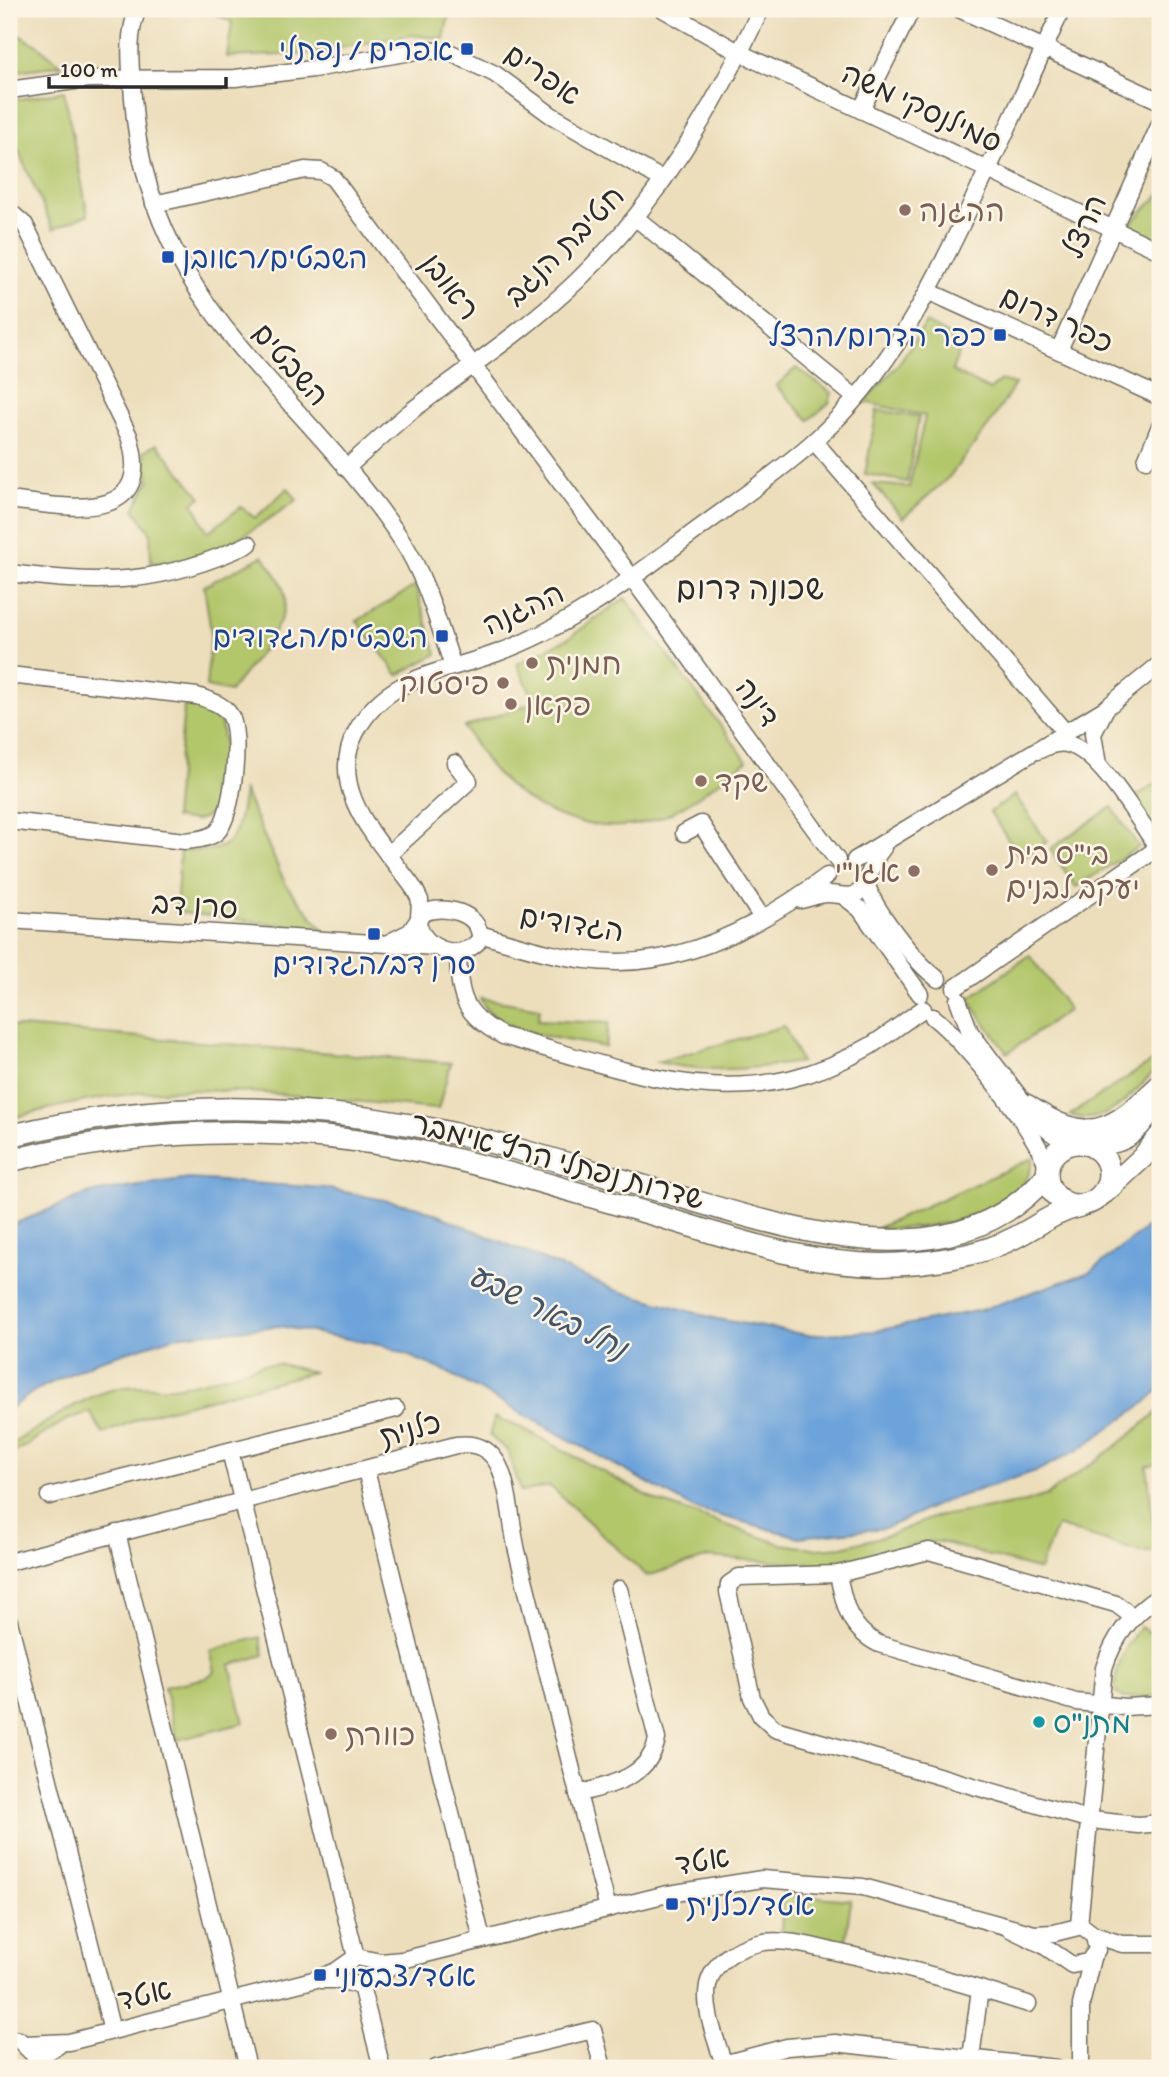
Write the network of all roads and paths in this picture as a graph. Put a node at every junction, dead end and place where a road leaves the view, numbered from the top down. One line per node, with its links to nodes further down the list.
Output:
1 (663, 9): 8 (street, סמילנסקי משה)
2 (761, 9): 8 (street, חטיבת הנגב)
3 (912, 9): 12 (street)
4 (959, 9): 7 (street)
5 (1062, 9): 7 (street, ההגנה)
6 (133, 10): 9 (street, השבטים)
7 (1044, 48): 11 (street); 14 (street, ההגנה)
8 (740, 53): 12 (street, סמילנסקי משה); 15 (street, חטיבת הנגב)
9 (132, 79): 10 (street, אפרים); 15 (street, אפרים); 16 (street, השבטים)
10 (9, 90)
11 (1160, 101)
12 (861, 110): 14 (street, סמילנסקי משה)
13 (1160, 124): 19 (street, הרצל)
14 (988, 170): 19 (street, סמילנסקי משה); 21 (street, ההגנה)
15 (663, 180): 18 (street, חטיבת הנגב)
16 (154, 204): 23 (street, ראובן); 29 (street, השבטים)
17 (9, 211): 30 (street)
18 (636, 218): 23 (street, חטיבת הנגב); 25 (street)
19 (1114, 229): 20 (street, סמילנסקי משה); 22 (street, הרצל)
20 (1160, 251)
21 (930, 292): 22 (street, כפר דרום); 25 (street, ההגנה)
22 (1059, 351): 24 (street, כפר דרום)
23 (475, 365): 29 (street, חטיבת הנגב); 33 (street, ראובן)
24 (1160, 397)
25 (856, 398): 27 (street, ההגנה)
26 (1160, 426): 28 (street)
27 (814, 441): 33 (street, ההגנה); 38 (street)
28 (1146, 460)
29 (346, 468): 35 (street, השבטים)
30 (9, 500)
31 (249, 544): 32 (street)
32 (9, 573)
33 (632, 578): 35 (street, ההגנה); 47 (street, דינה)
34 (1160, 664): 37 (street)
35 (453, 666): 46 (street, ההגנה)
36 (9, 675): 42 (street)
37 (1106, 708): 38 (street); 41 (street)
38 (1066, 733): 39 (street)
39 (1037, 751): 41 (street); 44 (street)
40 (455, 763): 46 (street)
41 (1098, 765): 45 (street)
42 (9, 821)
43 (684, 833): 54 (street)
44 (890, 840): 48 (street); 50 (street)
45 (1159, 848): 62 (street)
46 (388, 855): 51 (street, ההגנה)
47 (837, 860): 48 (street); 49 (street)
48 (855, 860): 50 (street)
49 (827, 876): 52 (street); 54 (street, הגדודים)
50 (866, 878): 52 (street); 61 (street)
51 (410, 882): 53 (street, ההגנה); 56 (street, ההגנה)
52 (842, 896): 54 (street, הגדודים); 63 (street)
53 (442, 908): 56 (street); 57 (street)
54 (768, 915): 57 (street, הגדודים)
55 (9, 920): 58 (street, סרן דב)
56 (419, 920): 58 (street, סרן דב); 59 (street)
57 (480, 934): 60 (street)
58 (377, 945): 59 (street, סרן דב)
59 (436, 947): 60 (street)
60 (458, 952): 63 (street)
61 (938, 979): 62 (street); 63 (street)
62 (957, 994): 63 (street); 66 (street)
63 (925, 1007): 71 (street)
64 (1160, 1085): 66 (main road)
65 (1160, 1100): 69 (main road)
66 (1026, 1105): 69 (street)
67 (9, 1136): 71 (main road, שדרות נפתלי הרץ אימבר)
68 (1160, 1136): 72 (main road)
69 (1082, 1144): 71 (main road); 72 (main road)
70 (9, 1161): 73 (main road, שדרות נפתלי הרץ אימבר)
71 (1047, 1173): 73 (main road)
72 (1103, 1194): 73 (main road)
73 (1080, 1206)
74 (396, 1409): 75 (street)
75 (230, 1451): 77 (street); 78 (street)
76 (366, 1470): 78 (street, כלנית); 88 (street, כלנית); 95 (street)
77 (49, 1496)
78 (243, 1501): 79 (street, כלנית); 100 (street)
79 (117, 1534): 80 (street, כלנית); 105 (street)
80 (9, 1562)
81 (838, 1574): 84 (street); 87 (street); 89 (street)
82 (619, 1589): 88 (street)
83 (1160, 1596): 84 (street)
84 (1132, 1616): 87 (street)
85 (9, 1621): 108 (street)
86 (1160, 1705): 87 (street)
87 (1099, 1706): 89 (street)
88 (578, 1794): 91 (street, כלנית)
89 (1091, 1820): 90 (street); 93 (street)
90 (1160, 1823)
91 (608, 1908): 92 (street, אטד); 95 (street, אטד)
92 (1008, 1928): 93 (street, אטד); 101 (street, אטד)
93 (1071, 1928): 94 (street); 101 (street)
94 (1094, 1935): 97 (street); 98 (street)
95 (482, 1940): 99 (street, אטד)
96 (1160, 1944): 97 (street)
97 (1136, 1945): 98 (street)
98 (1093, 1957): 101 (street); 107 (street)
99 (407, 1958): 100 (street, אטד); 103 (street, אטד)
100 (356, 1960): 102 (street, אטד); 103 (street); 103 (street)
101 (1064, 1961): 107 (street)
102 (313, 1980): 103 (street, אטד); 105 (street, אטד)
103 (360, 1984): 116 (street)
104 (980, 1989): 106 (street); 112 (street); 113 (street)
105 (233, 2000): 108 (street, אטד); 115 (street)
106 (1028, 2004)
107 (1081, 2006): 120 (street)
108 (112, 2031): 110 (street, אטד)
109 (9, 2039): 111 (street, אטד)
110 (69, 2042): 111 (street, אטד); 114 (street, אטד)
111 (25, 2044): 114 (street)
112 (971, 2058): 113 (street); 119 (street)
113 (724, 2066)
114 (30, 2068)
115 (248, 2068)
116 (382, 2068)
117 (436, 2068): 118 (street)
118 (603, 2068)
119 (1056, 2068)
120 (1081, 2068)

